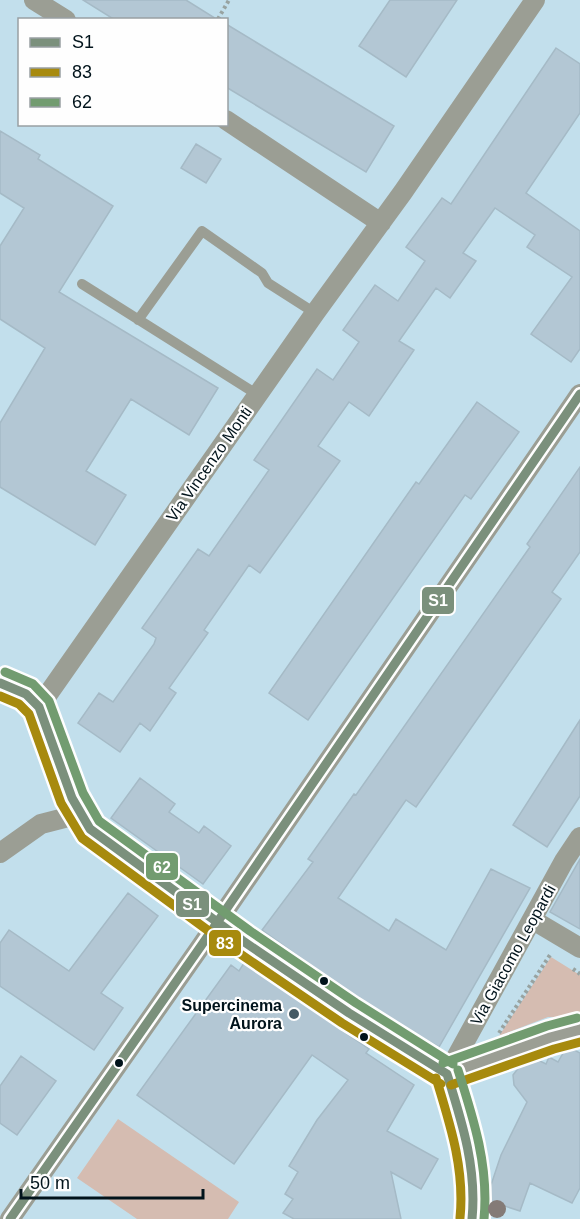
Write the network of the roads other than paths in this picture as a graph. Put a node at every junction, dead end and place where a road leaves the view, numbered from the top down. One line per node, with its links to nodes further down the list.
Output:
1 (34, 0): 3 (street)
2 (535, 0): 5 (street, Via Vincenzo Monti)
3 (63, 18)
4 (228, 121): 5 (street)
5 (381, 223): 7 (street, Via Vincenzo Monti)
6 (82, 284): 8 (lane)
7 (315, 313): 8 (lane); 10 (street, Via Vincenzo Monti)
8 (138, 320): 10 (lane)
9 (580, 394): 17 (street)
10 (258, 395): 12 (street, Via Vincenzo Monti)
11 (0, 683): 12 (street)
12 (39, 707): 13 (street)
13 (80, 814): 15 (street); 17 (street)
14 (580, 837): 16 (street, Via Giacomo Leopardi)
15 (0, 853)
16 (533, 920): 18 (street); 20 (street, Via Giacomo Leopardi)
17 (216, 921): 20 (street); 21 (street)
18 (580, 948)
19 (580, 1030): 20 (street)
20 (447, 1074): 22 (street)
21 (10, 1219)
22 (472, 1219)

